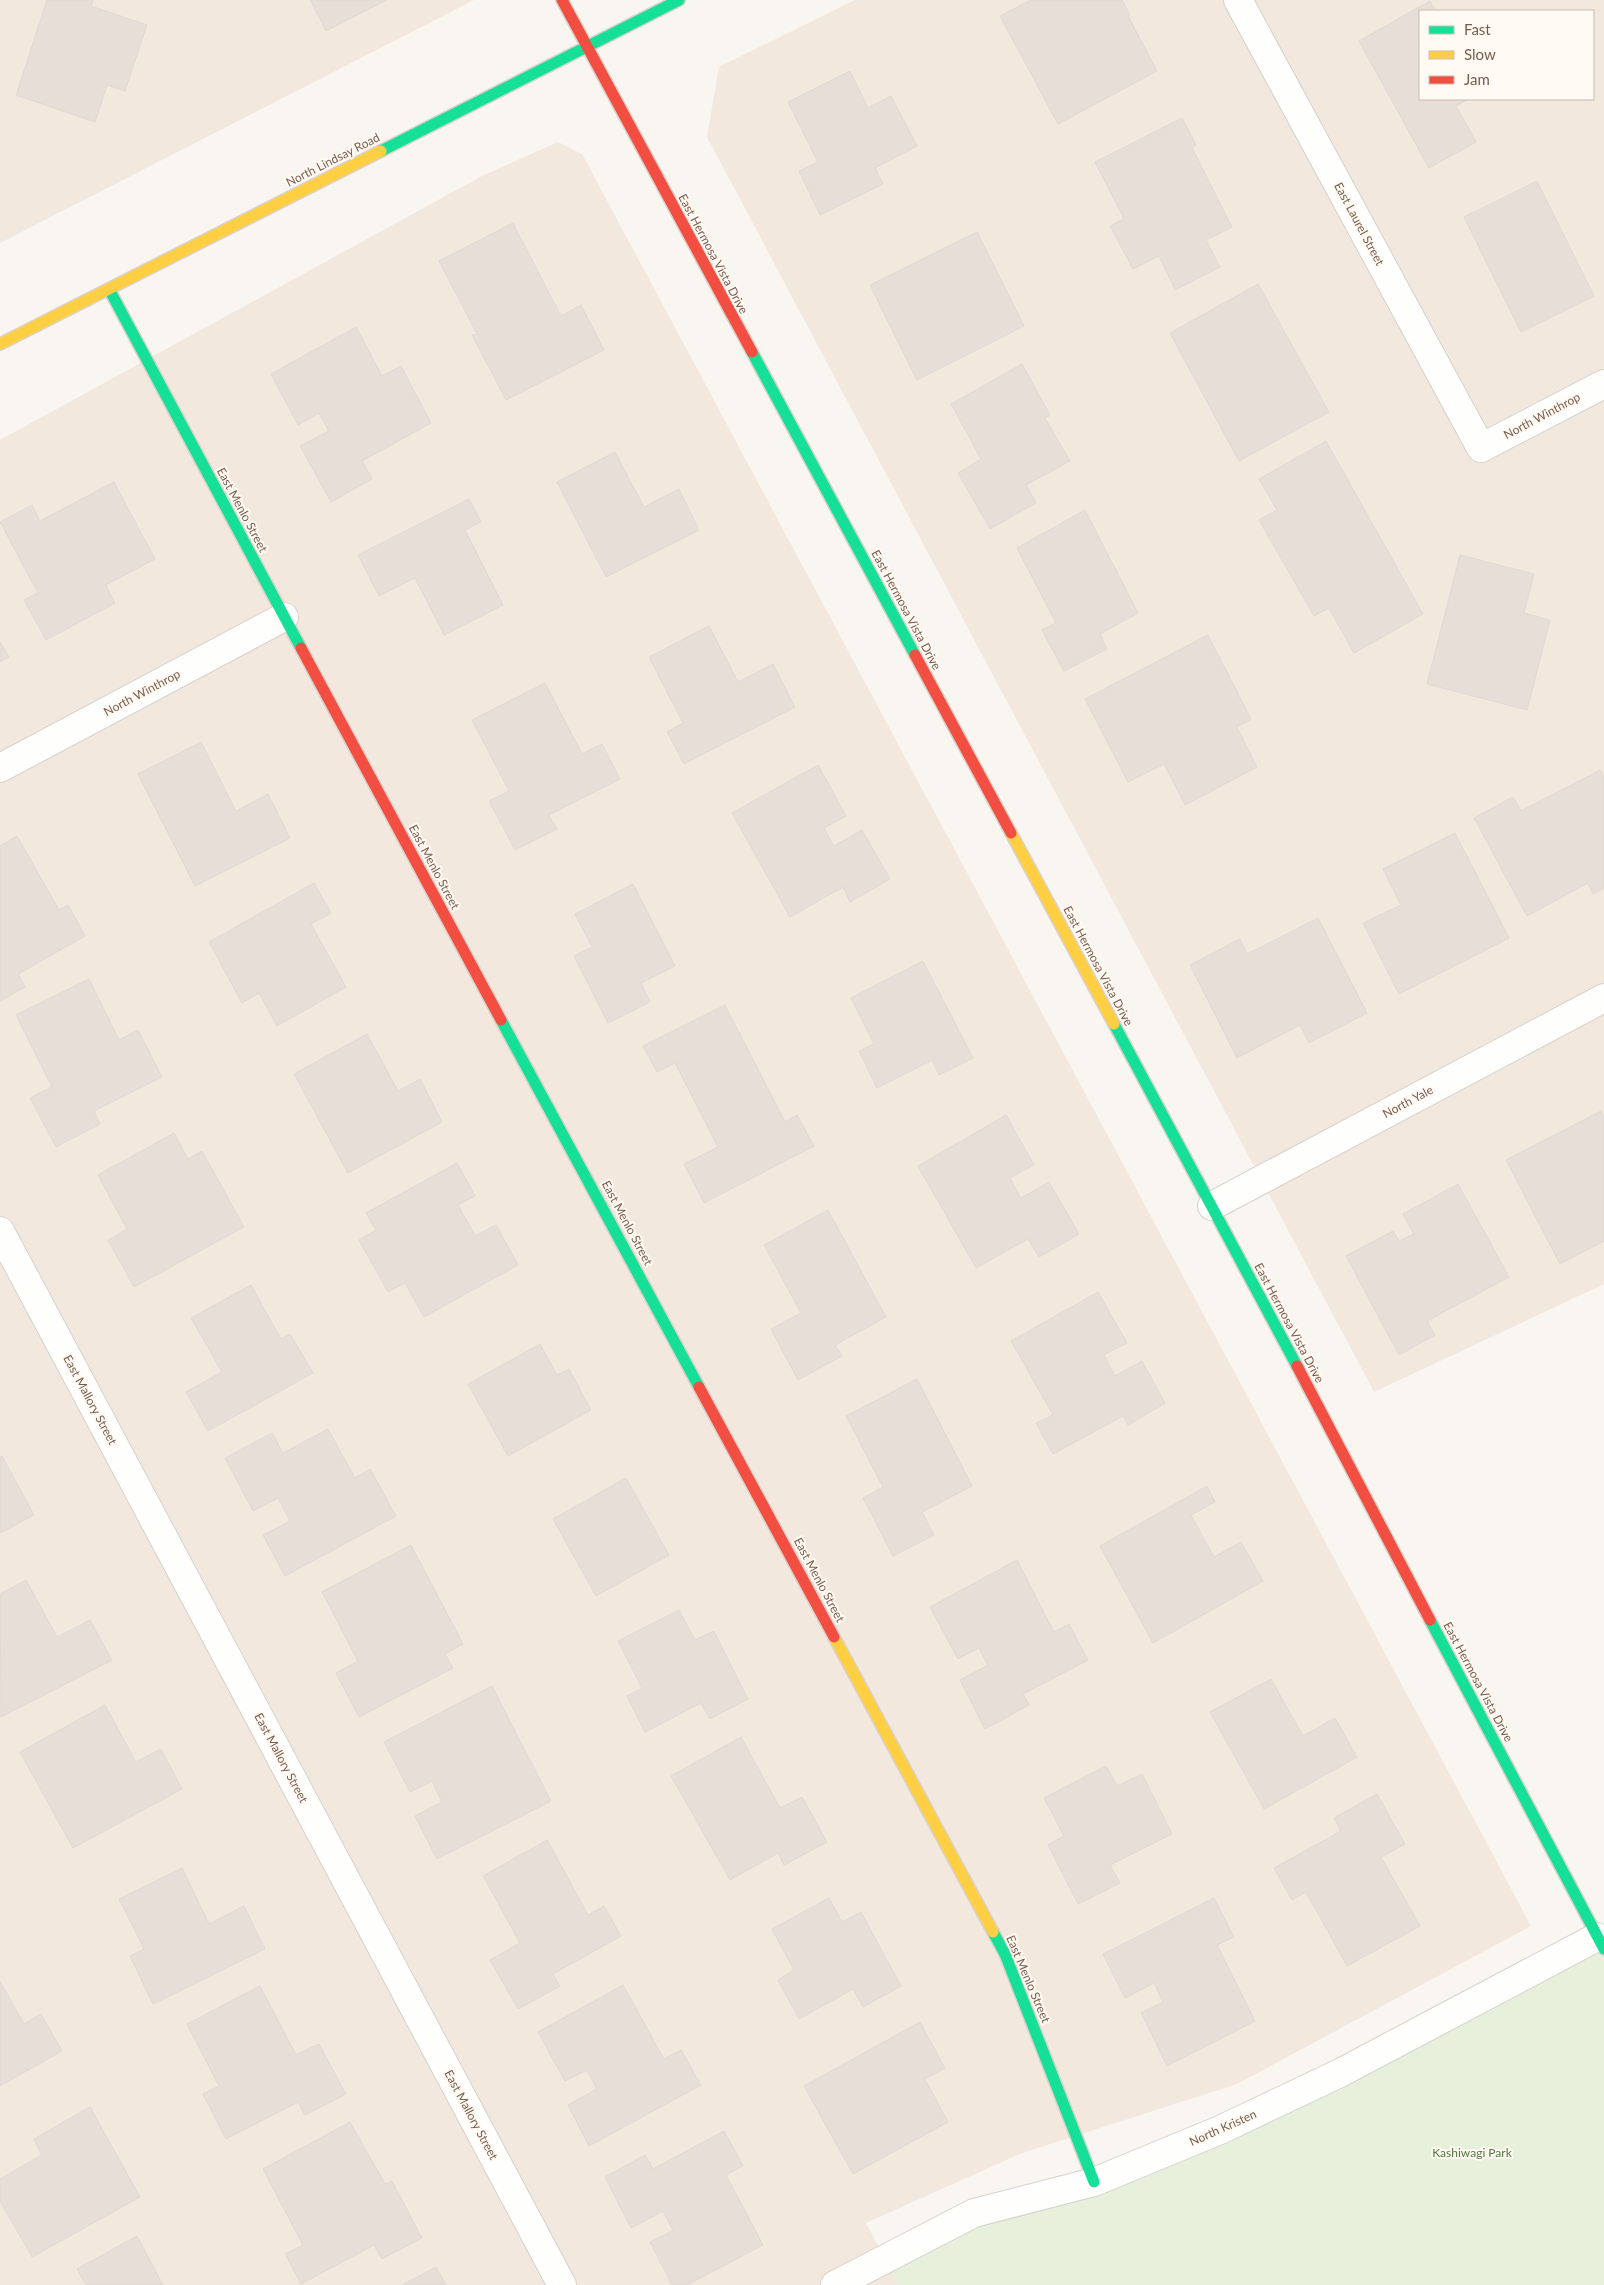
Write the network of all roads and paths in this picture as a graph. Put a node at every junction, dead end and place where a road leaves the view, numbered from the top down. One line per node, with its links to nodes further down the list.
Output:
1 (562, 0): 4 (street, East Hermosa Vista Drive)
2 (679, 0): 4 (street, North Lindsay Road)
3 (1238, 0): 8 (street, East Laurel Street)
4 (586, 47): 5 (street, North Lindsay Road); 12 (street, East Hermosa Vista Drive)
5 (109, 289): 6 (street, North Lindsay Road); 9 (street, East Menlo Street)
6 (0, 344)
7 (1604, 384): 8 (street, North Winthrop)
8 (1481, 448)
9 (284, 617): 10 (street, North Winthrop); 15 (street, East Menlo Street)
10 (0, 768)
11 (1604, 998): 12 (street, North Yale)
12 (1212, 1206): 14 (street, East Hermosa Vista Drive)
13 (0, 1231): 16 (street, East Mallory Street)
14 (1601, 1943): 15 (street, North Kristen)
15 (1094, 2182): 17 (street, North Kristen)
16 (562, 2285)
17 (835, 2285)

